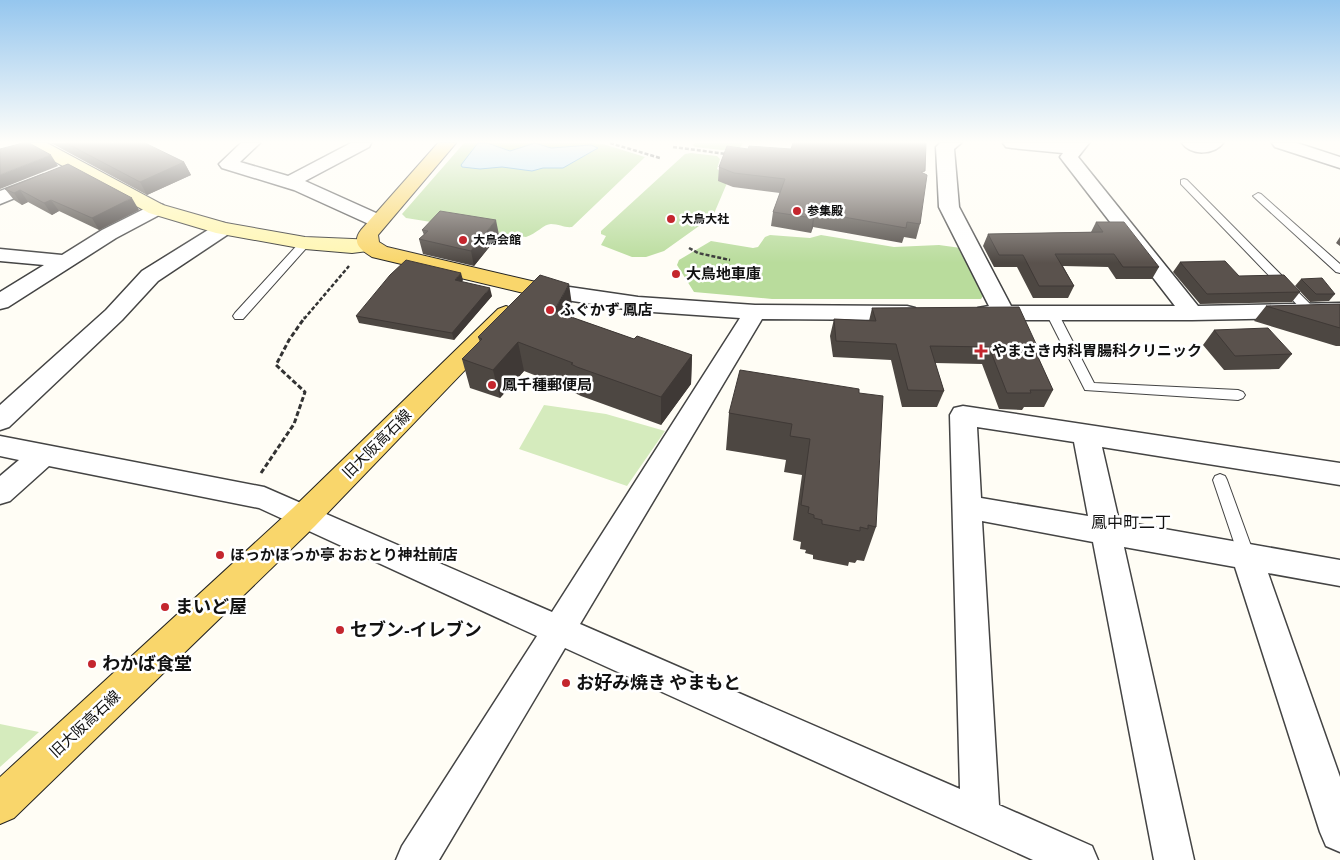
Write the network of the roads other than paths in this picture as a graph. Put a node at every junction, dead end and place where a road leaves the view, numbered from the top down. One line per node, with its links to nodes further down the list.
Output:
1 (35, 183): 9 (street)
2 (110, 183): 10 (street)
3 (292, 183): 11 (street)
4 (411, 183): 11 (main road)
5 (947, 183): 25 (street)
6 (1089, 183): 27 (street)
7 (1185, 183): 21 (lane)
8 (1258, 196): 17 (lane)
9 (0, 198)
10 (156, 209): 12 (street); 16 (street)
11 (378, 221): 14 (main road)
12 (222, 229): 13 (street); 30 (street)
13 (305, 243): 14 (street); 28 (lane)
14 (368, 244): 18 (main road)
15 (0, 255): 16 (street)
16 (64, 261): 19 (street)
17 (1340, 270)
18 (532, 288): 22 (street); 38 (main road, 旧大阪高石線)
19 (0, 302)
20 (1340, 310): 21 (street)
21 (1310, 311): 27 (street)
22 (755, 312): 23 (street); 42 (street)
23 (924, 313)
24 (964, 313): 25 (street)
25 (1004, 313): 26 (street)
26 (1052, 313): 27 (street); 29 (lane)
27 (1192, 314)
28 (239, 316)
29 (1238, 395)
30 (0, 420)
31 (1086, 434): 34 (street); 37 (street); 39 (street)
32 (0, 446): 33 (street)
33 (43, 455): 36 (street); 38 (street)
34 (1340, 474)
35 (1220, 480): 40 (lane)
36 (0, 493)
37 (968, 507): 39 (street); 44 (street)
38 (304, 517): 42 (street); 43 (main road, 旧大阪高石線)
39 (1105, 532): 40 (street); 48 (street)
40 (1247, 557): 41 (street); 45 (street)
41 (1340, 573)
42 (558, 630): 44 (street); 46 (street)
43 (0, 804)
44 (980, 816): 47 (street)
45 (1340, 832)
46 (416, 860)
47 (1078, 860)
48 (1174, 860)

